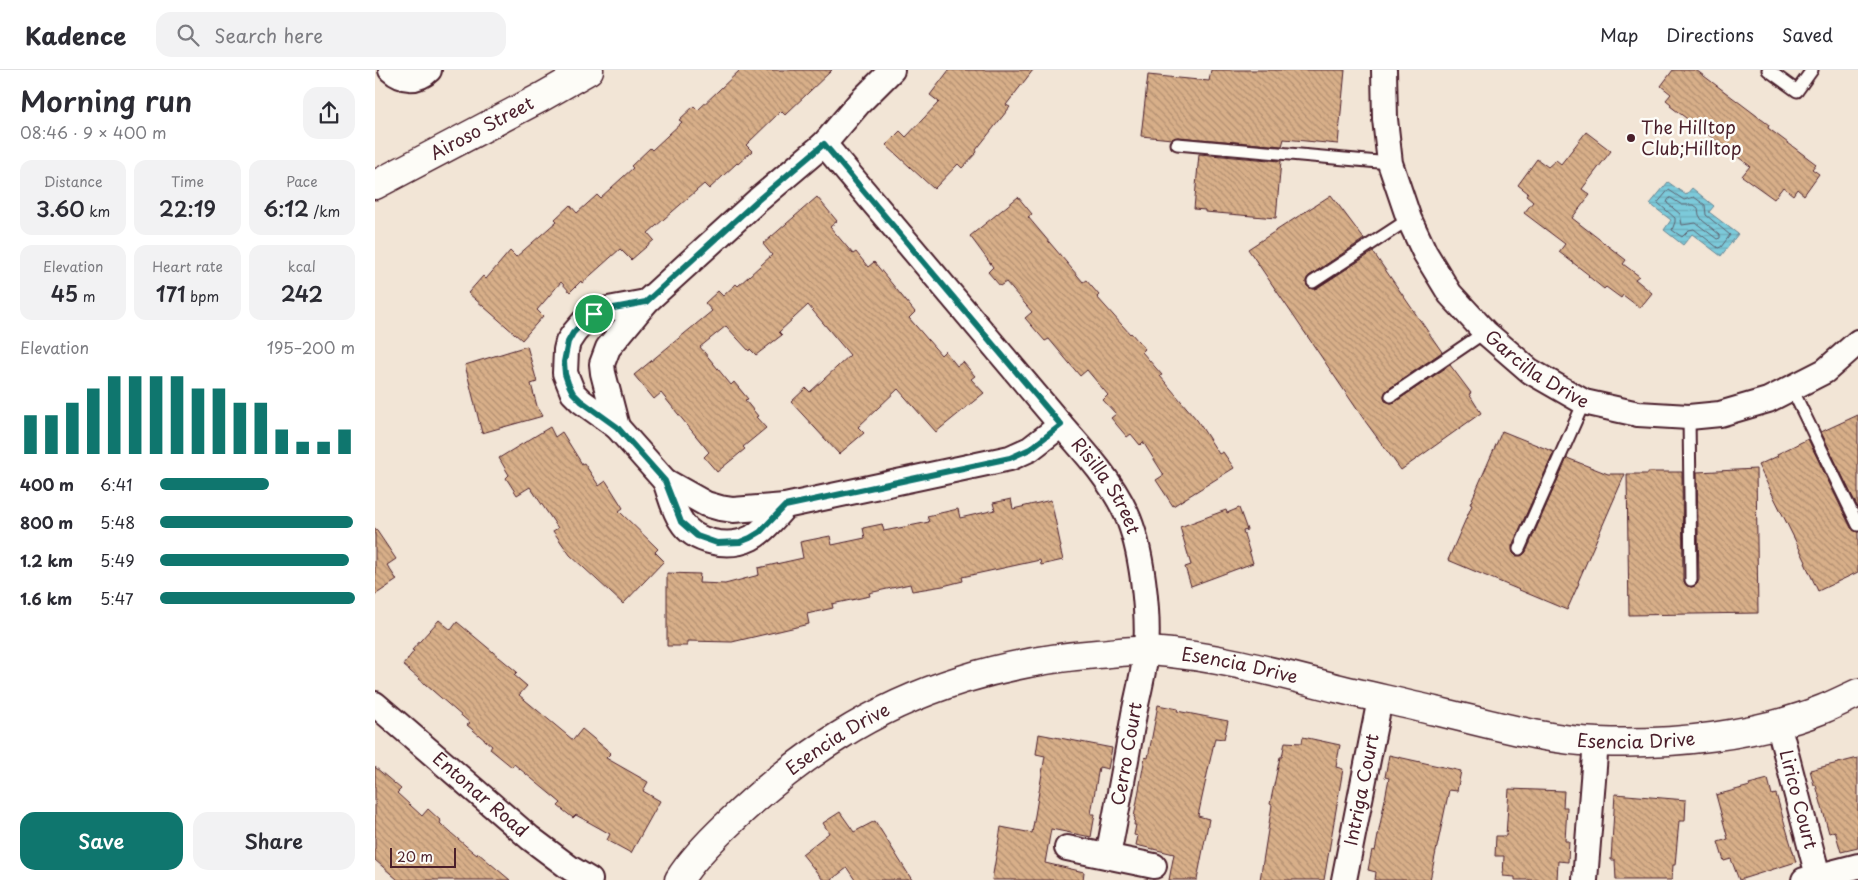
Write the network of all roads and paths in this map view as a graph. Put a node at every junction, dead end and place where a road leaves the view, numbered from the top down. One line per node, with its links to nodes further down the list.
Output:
1 (391, 70): 2 (street)
2 (429, 70)
3 (589, 70): 11 (street, Airoso Street)
4 (892, 70): 8 (street)
5 (1384, 70): 10 (street, Garcilla Drive)
6 (1768, 70): 7 (lane)
7 (1812, 70)
8 (824, 144): 14 (street); 21 (street, Risilla Street)
9 (1177, 144): 10 (lane)
10 (1390, 163): 12 (street, Garcilla Drive)
11 (375, 185)
12 (1409, 218): 13 (lane); 15 (street, Garcilla Drive)
13 (1313, 282)
14 (646, 302): 22 (street); 22 (street)
15 (1485, 332): 18 (lane); 19 (street, Garcilla Drive)
16 (1858, 342): 17 (street, Garcilla Drive)
17 (1792, 389): 20 (street, Garcilla Drive); 25 (lane)
18 (1391, 396)
19 (1584, 402): 20 (street, Garcilla Drive); 26 (lane)
20 (1689, 417): 27 (lane)
21 (1061, 425): 24 (street); 28 (street, Risilla Street)
22 (617, 427): 23 (street)
23 (665, 481): 24 (street); 24 (street)
24 (785, 506)
25 (1858, 525)
26 (1519, 549)
27 (1691, 580)
28 (1146, 651): 30 (street, Esencia Drive); 35 (street, Cerro Court); 40 (street, Esencia Drive)
29 (1858, 693): 32 (street, Esencia Drive)
30 (1380, 699): 33 (street, Esencia Drive); 41 (street, Intriga Court)
31 (375, 704): 39 (street, Entonar Road)
32 (1779, 723): 33 (street, Esencia Drive); 38 (street, Lirico Court)
33 (1596, 742): 42 (street)
34 (1067, 848): 35 (street)
35 (1108, 856): 36 (street)
36 (1154, 866)
37 (1858, 866): 38 (street, Lirico Court)
38 (1810, 878)
39 (590, 880)
40 (679, 880)
41 (1344, 880)
42 (1585, 880)

